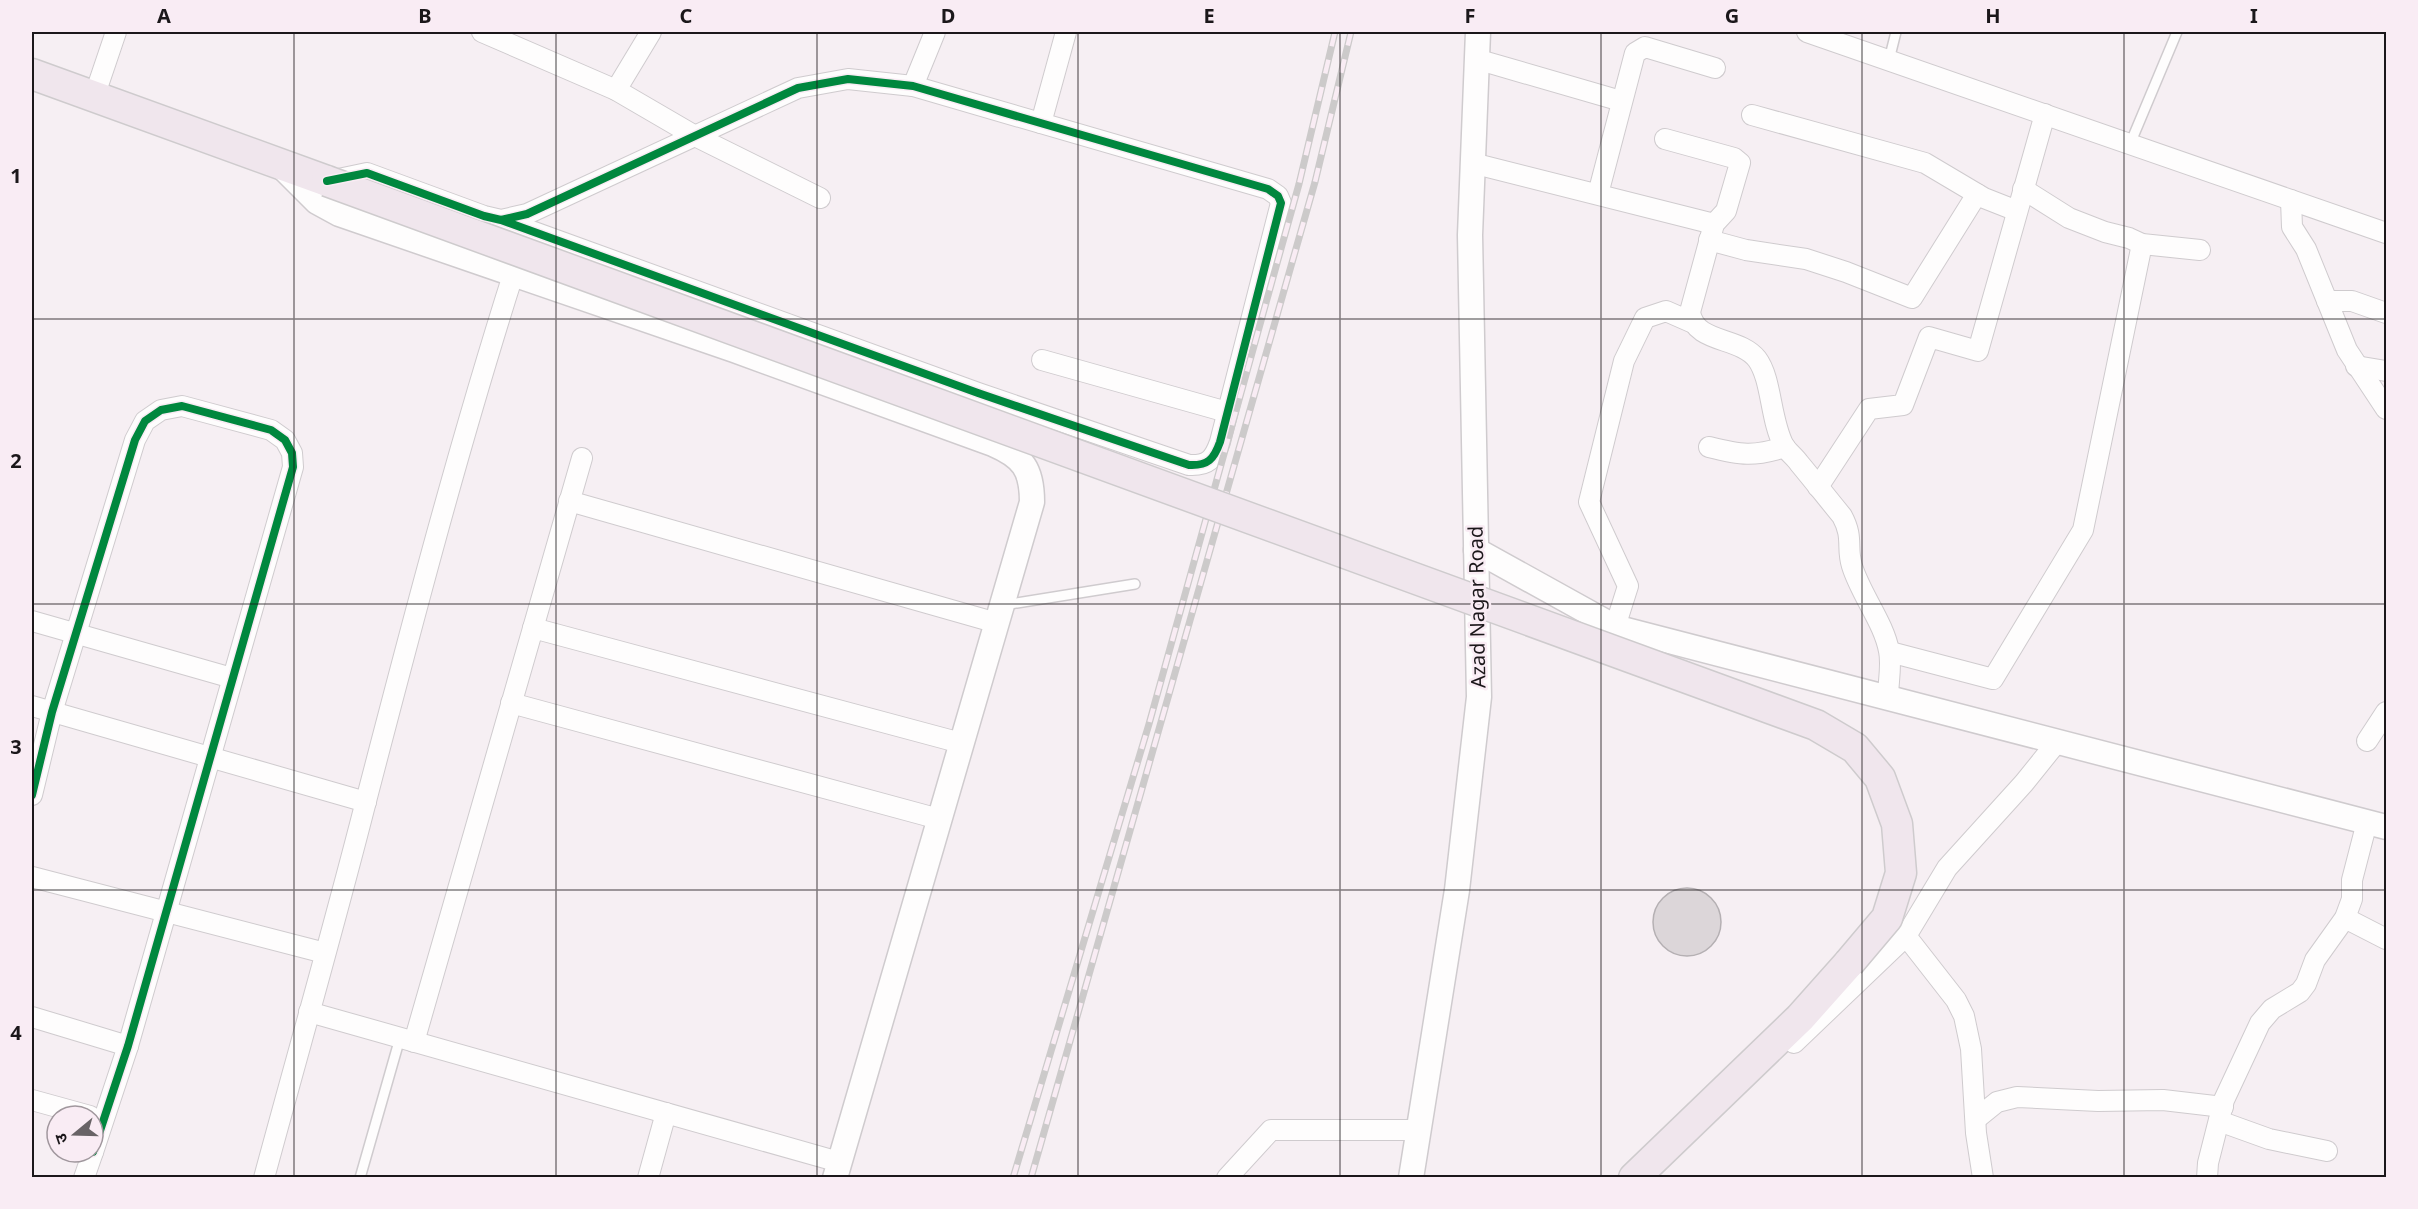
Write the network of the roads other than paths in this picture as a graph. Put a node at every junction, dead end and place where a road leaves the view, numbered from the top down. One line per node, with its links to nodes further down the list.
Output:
1 (116, 32): 16 (street)
2 (651, 32): 15 (street)
3 (935, 32): 14 (street)
4 (1066, 32): 20 (street)
5 (1478, 32): 10 (street, Azad Nagar Road)
6 (1807, 32): 11 (street)
7 (1896, 32): 11 (lane)
8 (2176, 32): 23 (lane)
9 (489, 33): 15 (street)
10 (1476, 59): 17 (street); 24 (street, Azad Nagar Road)
11 (1889, 60): 18 (street)
12 (1715, 68): 17 (street)
13 (32, 74): 16 (main road)
14 (913, 86): 20 (street); 21 (street)
15 (616, 90): 21 (street)
16 (94, 97): 25 (main road)
17 (1621, 101): 29 (street)
18 (2045, 114): 23 (street); 27 (street)
19 (1752, 115): 28 (street)
20 (1041, 123): 46 (street)
21 (695, 136): 30 (street); 33 (street)
22 (1665, 139): 34 (street)
23 (2130, 144): 31 (street)
24 (1472, 163): 29 (street); 52 (street, Azad Nagar Road)
25 (279, 164): 26 (main road); 38 (street)
26 (327, 182): 33 (street); 84 (main road, bridge)
27 (2023, 189): 32 (street); 36 (street)
28 (1977, 194): 32 (street); 34 (street)
29 (1598, 195): 34 (street)
30 (820, 198)
31 (2291, 200): 35 (street); 39 (street)
32 (2017, 211): 50 (street)
33 (501, 220): 46 (street)
34 (1711, 232): 41 (street)
35 (2386, 233)
36 (2142, 243): 37 (street); 59 (street)
37 (2200, 250)
38 (513, 275): 54 (street); 71 (street)
39 (2327, 301): 40 (street); 43 (street)
40 (2386, 313)
41 (1692, 322): 48 (street); 56 (street)
42 (1042, 360): 46 (street)
43 (2356, 366): 44 (street); 45 (street)
44 (2386, 371)
45 (2386, 409)
46 (1227, 412)
47 (1709, 447): 48 (street)
48 (1785, 447): 50 (street)
49 (582, 458): 51 (street)
50 (1818, 487): 59 (street)
51 (569, 501): 54 (street); 57 (street)
52 (1476, 550): 56 (street); 89 (street, Azad Nagar Road)
53 (1135, 584): 54 (lane)
54 (999, 614): 68 (street)
55 (32, 621): 58 (street)
56 (1615, 627): 61 (street)
57 (533, 628): 62 (street); 68 (street)
58 (76, 634): 60 (street); 60 (street); 64 (street)
59 (1890, 652): 61 (street)
60 (232, 678): 69 (street)
61 (1888, 698): 67 (street)
62 (512, 703): 72 (street); 82 (street)
63 (32, 706): 64 (street)
64 (52, 712): 69 (street); 70 (street)
65 (2386, 712): 66 (street)
66 (2367, 741)
67 (2057, 742): 73 (street); 77 (street)
68 (962, 743): 72 (street)
69 (209, 759): 71 (street); 75 (street)
70 (32, 795)
71 (366, 802): 79 (street)
72 (939, 819): 91 (street)
73 (2377, 824): 76 (street)
74 (32, 877): 75 (street)
75 (166, 910): 79 (street); 83 (street)
76 (2345, 918): 78 (street); 87 (street)
77 (1906, 936): 84 (street); 88 (street)
78 (2386, 939)
79 (325, 953): 80 (street)
80 (309, 1012): 82 (street); 92 (street)
81 (32, 1017): 83 (street)
82 (407, 1040): 86 (street); 93 (lane)
83 (128, 1046): 85 (street)
84 (1741, 1075): 97 (main road)
85 (101, 1104)
86 (666, 1113): 91 (street); 94 (street)
87 (2221, 1114): 88 (street); 90 (street); 99 (street)
88 (1976, 1119): 98 (street)
89 (1420, 1130): 95 (street); 96 (street, Azad Nagar Road)
90 (2327, 1151)
91 (837, 1170)
92 (264, 1178)
93 (360, 1178)
94 (648, 1178)
95 (1227, 1178)
96 (1411, 1178)
97 (1634, 1178)
98 (1983, 1178)
99 (2207, 1178)

